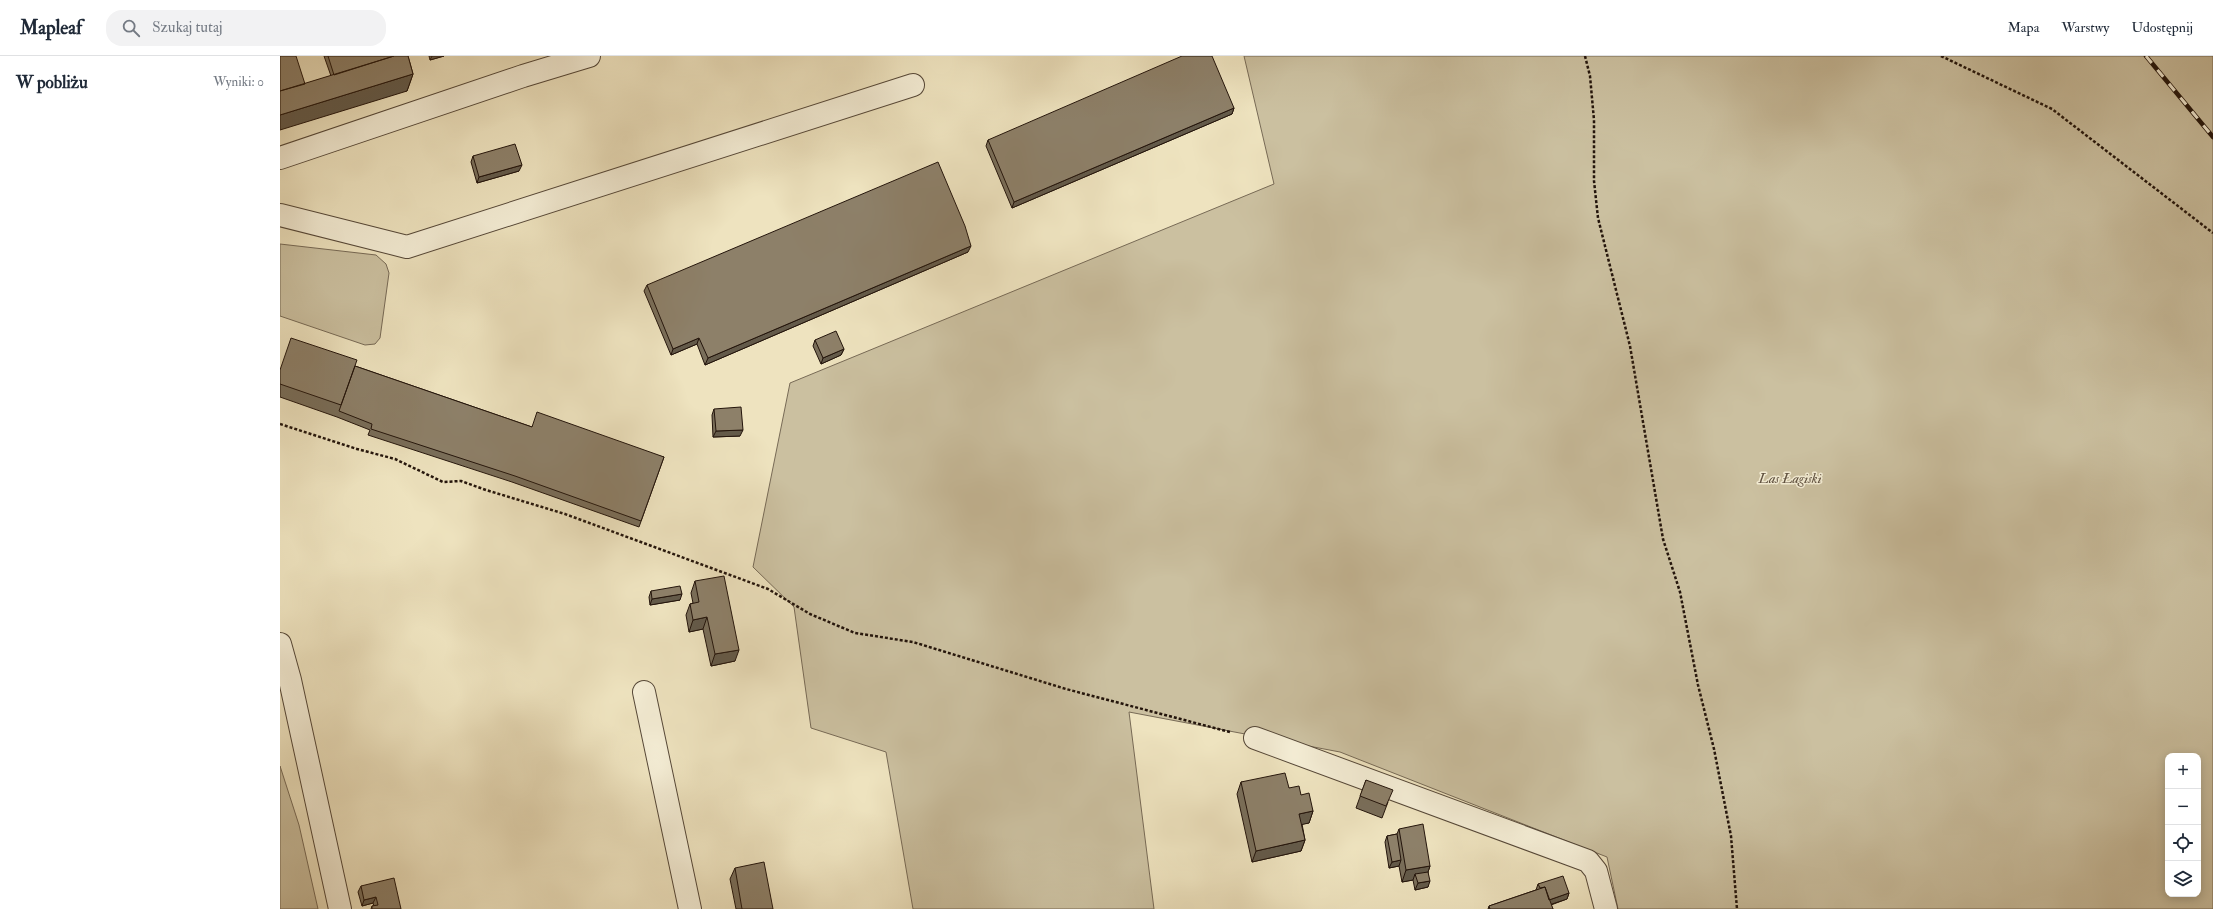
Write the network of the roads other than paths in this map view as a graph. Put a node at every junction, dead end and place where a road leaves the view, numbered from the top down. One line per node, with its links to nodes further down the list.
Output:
1 (589, 56): 3 (lane)
2 (913, 84): 4 (lane)
3 (280, 158)
4 (280, 215)
5 (280, 644): 8 (lane)
6 (644, 692): 9 (lane)
7 (1255, 738): 10 (lane)
8 (340, 909)
9 (690, 909)
10 (1606, 909)

